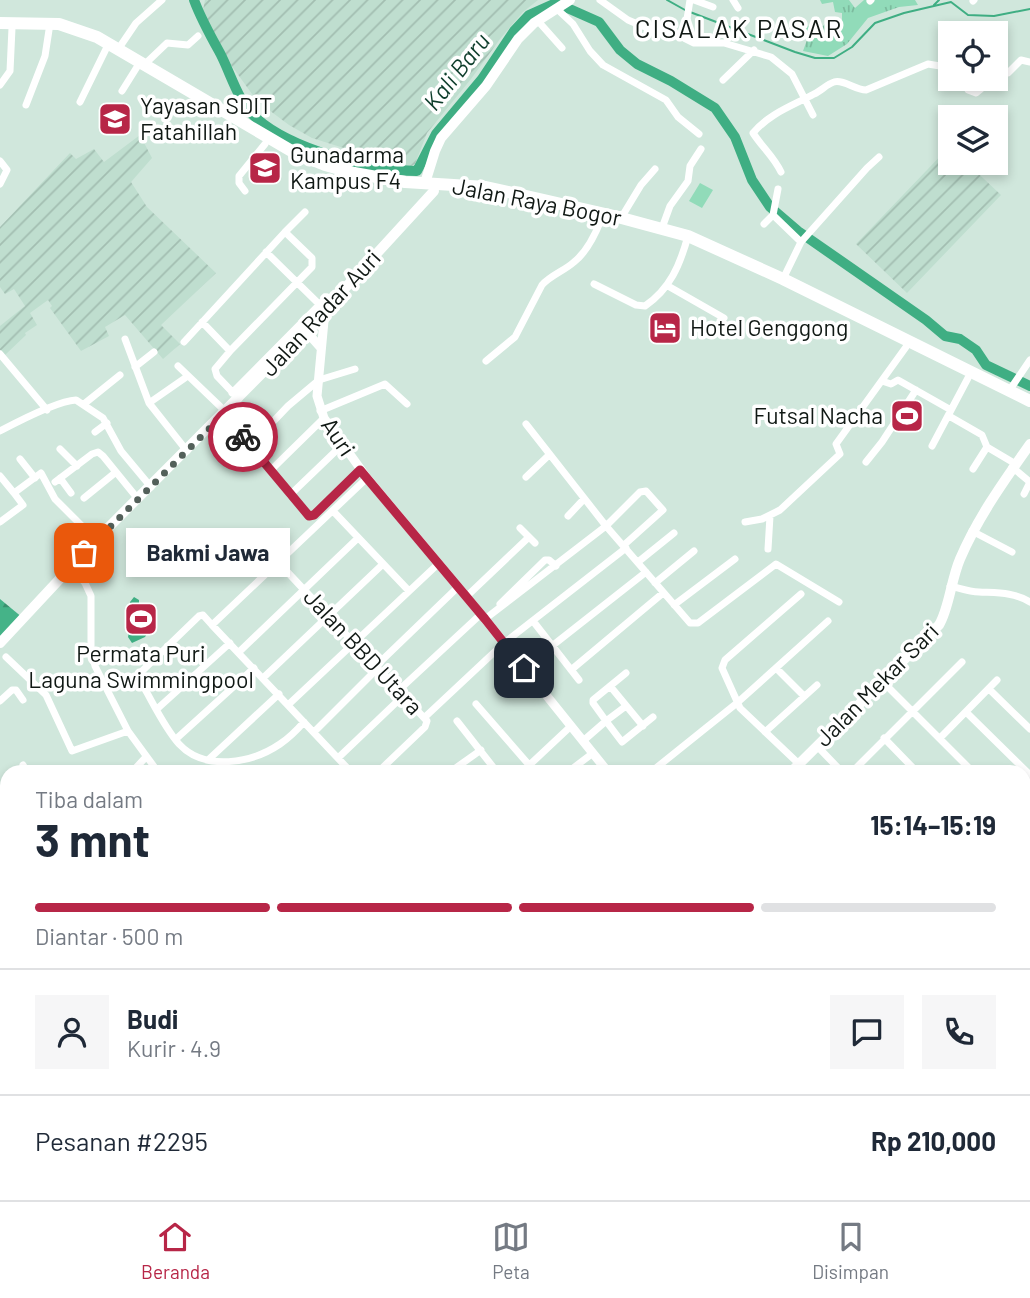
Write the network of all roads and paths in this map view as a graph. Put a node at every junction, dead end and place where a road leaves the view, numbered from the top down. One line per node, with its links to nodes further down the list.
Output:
1 (162, 0): 15 (street)
2 (569, 0): 8 (main road)
3 (600, 0): 13 (street)
4 (733, 0): 7 (street)
5 (691, 2): 6 (street); 13 (street)
6 (713, 7)
7 (738, 8)
8 (558, 9): 9 (main road); 31 (street)
9 (538, 21): 14 (street); 39 (main road)
10 (4, 27): 11 (highway, Jalan Raya Bogor); 15 (highway, Jalan Raya Bogor); 23 (street)
11 (49, 30): 15 (highway, Jalan Raya Bogor); 28 (street)
12 (198, 36): 19 (street)
13 (684, 38): 16 (street)
14 (562, 48)
15 (112, 49): 19 (highway, Jalan Raya Bogor); 27 (street)
16 (754, 50): 21 (street); 26 (street)
17 (1030, 62): 20 (street)
18 (938, 65): 24 (street)
19 (141, 66): 25 (street); 29 (highway, Jalan Raya Bogor)
20 (1008, 73)
21 (723, 80)
22 (862, 80): 24 (street)
23 (0, 85)
24 (854, 87): 26 (street)
25 (122, 92)
26 (803, 98): 30 (street); 37 (street)
27 (80, 102)
28 (26, 105)
29 (215, 111): 32 (highway, Jalan Raya Bogor); 39 (highway, Jalan Raya Bogor)
30 (813, 115)
31 (699, 134)
32 (265, 144): 39 (highway, Jalan Raya Bogor); 41 (street)
33 (701, 149): 48 (street)
34 (879, 157): 51 (street)
35 (0, 161): 38 (street)
36 (654, 170): 45 (street)
37 (781, 172)
38 (0, 184)
39 (430, 187): 42 (highway, Jalan Raya Bogor); 58 (main road, Jalan Radar Auri)
40 (778, 189): 43 (street)
41 (245, 191)
42 (529, 200): 45 (highway, Jalan Raya Bogor); 46 (highway, Jalan Raya Bogor)
43 (774, 211): 47 (street); 51 (street)
44 (305, 212): 49 (street)
45 (621, 218): 48 (highway, Jalan Raya Bogor)
46 (601, 220): 50 (highway, Jalan Raya Bogor); 70 (street)
47 (764, 224)
48 (662, 228): 50 (highway, Jalan Raya Bogor)
49 (285, 232): 52 (street); 54 (street)
50 (687, 240): 53 (highway, Jalan Raya Bogor); 56 (street); 64 (highway, Jalan Raya Bogor)
51 (801, 241): 53 (street)
52 (266, 252): 54 (street); 60 (street)
53 (783, 279): 81 (highway, Jalan Raya Bogor)
54 (298, 282): 58 (street); 66 (street)
55 (594, 284): 56 (street)
56 (668, 286): 59 (street)
57 (327, 297): 58 (street)
58 (322, 307): 61 (main road, Jalan Radar Auri); 65 (street, Auri); 82 (street)
59 (724, 318)
60 (202, 322): 63 (street); 66 (street)
61 (305, 330): 65 (street); 82 (main road, Jalan Radar Auri)
62 (125, 339): 72 (street)
63 (184, 342)
64 (906, 347): 76 (highway, Jalan Raya Bogor); 78 (street)
65 (321, 348): 77 (street, Auri)
66 (230, 351): 82 (street)
67 (154, 352): 72 (street)
68 (0, 354): 87 (street)
69 (1030, 360): 81 (street)
70 (486, 361)
71 (178, 366): 88 (street)
72 (135, 367): 83 (street)
73 (355, 369): 77 (street)
74 (120, 375): 84 (street)
75 (185, 378): 83 (street)
76 (968, 378): 81 (highway, Jalan Raya Bogor); 89 (street)
77 (319, 380): 90 (street, Auri); 98 (street)
78 (881, 380): 79 (street); 126 (street)
79 (916, 390): 89 (street); 106 (street)
80 (201, 393): 88 (street)
81 (1018, 394): 86 (highway, Jalan Raya Bogor)
82 (236, 396): 88 (main road, Jalan Radar Auri)
83 (149, 403): 102 (street)
84 (84, 404): 87 (street); 91 (street)
85 (407, 404): 90 (street)
86 (1030, 407)
87 (47, 410): 93 (street)
88 (224, 413): 98 (street); 102 (main road, Jalan Radar Auri)
89 (950, 413): 99 (street); 100 (street)
90 (322, 415): 97 (street, Auri); 110 (street)
91 (107, 423): 94 (street); 116 (street)
92 (526, 424): 104 (street)
93 (0, 431)
94 (94, 432)
95 (92, 443): 103 (street)
96 (1030, 444): 107 (main road, Jalan Mekar Sari)
97 (342, 445): 112 (street, Auri); 120 (street)
98 (250, 446): 110 (street)
99 (932, 446)
100 (986, 447): 107 (street); 109 (street)
101 (60, 449): 108 (street)
102 (187, 451): 116 (main road, Jalan Radar Auri)
103 (95, 453): 108 (street); 111 (street)
104 (549, 455): 114 (street); 123 (street)
105 (20, 459): 115 (street)
106 (866, 462)
107 (1013, 465): 119 (street); 131 (main road, Jalan Mekar Sari)
108 (77, 466): 118 (street)
109 (972, 469)
110 (271, 470): 120 (street)
111 (116, 472): 121 (street); 122 (street)
112 (364, 474): 120 (street); 124 (street); 143 (street, Auri)
113 (0, 475): 117 (street)
114 (526, 477)
115 (35, 478): 117 (street); 134 (street)
116 (151, 486): 122 (main road, Jalan Radar Auri)
117 (14, 493): 127 (street)
118 (71, 493)
119 (1024, 494)
120 (290, 495)
121 (84, 498)
122 (138, 499): 134 (main road, Jalan Radar Auri)
123 (584, 499): 125 (street); 129 (street)
124 (333, 510): 133 (street); 140 (street)
125 (568, 516)
126 (770, 516): 128 (street); 136 (street)
127 (0, 522)
128 (745, 522)
129 (606, 526): 135 (street); 135 (street); 144 (street)
130 (520, 528): 156 (street)
131 (972, 531): 138 (street); 150 (main road, Jalan Mekar Sari)
132 (674, 533): 141 (street)
133 (358, 538): 142 (street); 152 (street)
134 (96, 540): 145 (main road, Jalan Radar Auri)
135 (625, 547): 141 (street); 163 (street)
136 (768, 549)
137 (694, 551): 149 (street)
138 (1012, 552)
139 (735, 559): 159 (street)
140 (278, 562): 152 (street, Jalan BBD Utara); 165 (street)
141 (638, 562): 146 (street)
142 (383, 564): 153 (street); 161 (street)
143 (438, 564): 151 (street, Auri); 153 (street)
144 (556, 566): 147 (street); 148 (street)
145 (72, 567): 167 (main road, Jalan Radar Auri); 207 (street)
146 (646, 572): 149 (street); 170 (street)
147 (529, 574): 148 (street); 160 (street)
148 (536, 582): 160 (street)
149 (656, 583): 154 (street)
150 (950, 586): 157 (street); 183 (main road, Jalan Mekar Sari)
151 (458, 587): 156 (street, Auri); 174 (street)
152 (304, 589): 161 (street, Jalan BBD Utara); 171 (street)
153 (409, 591): 166 (street)
154 (663, 593): 159 (street); 178 (street)
155 (801, 594): 193 (street)
156 (467, 597): 162 (street, Auri)
157 (1030, 601)
158 (839, 602): 159 (street)
159 (674, 605)
160 (498, 607): 162 (street)
161 (329, 616): 166 (street, Jalan BBD Utara); 180 (street)
162 (483, 616): 169 (street, Auri); 187 (street)
163 (533, 621): 169 (street); 170 (street)
164 (828, 621): 177 (street)
165 (212, 625): 168 (street); 196 (street)
166 (354, 642): 174 (street, Jalan BBD Utara); 194 (street)
167 (0, 643)
168 (230, 643): 171 (street); 196 (street)
169 (504, 643): 176 (street, Auri); 199 (street)
170 (553, 647): 176 (street); 178 (street)
171 (239, 652): 175 (street)
172 (6, 657): 207 (street)
173 (962, 662): 197 (street)
174 (377, 665): 187 (street, Jalan BBD Utara); 208 (street)
175 (254, 668): 180 (street); 212 (street)
176 (524, 668): 204 (street, Auri)
177 (776, 668): 189 (street); 193 (street)
178 (571, 670): 181 (street)
179 (626, 673): 185 (street)
180 (263, 678): 188 (street)
181 (579, 680)
182 (997, 680): 186 (street)
183 (882, 681): 197 (street); 214 (main road, Jalan Mekar Sari)
184 (817, 685): 189 (street)
185 (610, 686): 195 (street); 202 (street)
186 (989, 689): 198 (street); 206 (street)
187 (402, 692): 199 (street, Jalan BBD Utara); 218 (street)
188 (279, 694): 194 (street); 219 (street)
189 (804, 696): 209 (street)
190 (23, 700): 191 (street)
191 (0, 701)
192 (476, 704): 226 (street)
193 (737, 704): 209 (street); 230 (street)
194 (288, 705): 203 (street)
195 (626, 706): 202 (street); 205 (street)
196 (156, 709): 212 (street)
197 (913, 710): 210 (street); 211 (street)
198 (966, 712): 211 (street); 237 (street)
199 (425, 717): 223 (street, Jalan BBD Utara)
200 (653, 717): 205 (street)
201 (457, 721): 215 (street)
202 (606, 722): 205 (street); 213 (street)
203 (304, 723): 208 (street); 219 (street)
204 (571, 726): 213 (street, Auri); 227 (street)
205 (643, 726)
206 (1030, 729)
207 (128, 731): 217 (street)
208 (314, 732): 218 (street)
209 (765, 732): 231 (street)
210 (884, 738): 234 (street); 235 (street)
211 (940, 738): 236 (street)
212 (176, 739): 219 (street)
213 (583, 741): 216 (street, Auri)
214 (817, 746): 232 (main road, Jalan Mekar Sari); 233 (street)
215 (481, 750): 224 (street); 225 (street)
216 (593, 753): 228 (street); 229 (street, Auri)
217 (146, 757): 220 (street); 221 (street)
218 (338, 758): 222 (street)
219 (208, 760)
220 (139, 765)
221 (153, 765)
222 (344, 765)
223 (385, 765)
224 (460, 765)
225 (493, 765)
226 (529, 765)
227 (531, 765)
228 (577, 765)
229 (602, 765)
230 (659, 765)
231 (792, 765)
232 (798, 765)
233 (835, 765)
234 (861, 765)
235 (910, 765)
236 (966, 765)
237 (1020, 765)

